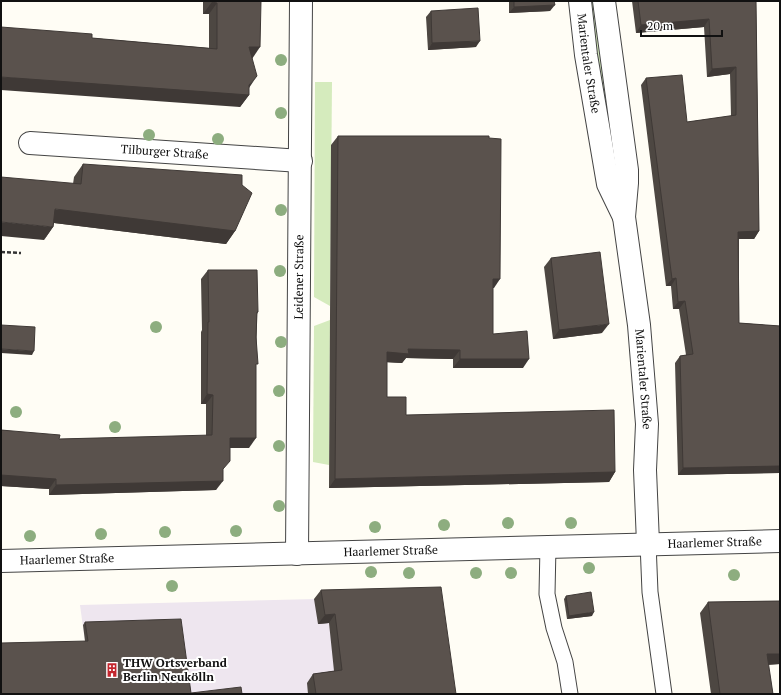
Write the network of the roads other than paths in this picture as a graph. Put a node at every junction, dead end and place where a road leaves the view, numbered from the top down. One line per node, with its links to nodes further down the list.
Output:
1 (301, 1): 5 (street, Leidener Straße)
2 (580, 1): 6 (street, Marientaler Straße)
3 (604, 1): 6 (street, Marientaler Straße)
4 (30, 142): 5 (street, Tilburger Straße)
5 (301, 161): 10 (street, Leidener Straße)
6 (624, 217): 8 (street, Marientaler Straße)
7 (780, 541): 8 (street, Haarlemer Straße)
8 (648, 543): 9 (street, Haarlemer Straße); 13 (lane)
9 (548, 546): 10 (street, Haarlemer Straße); 12 (lane)
10 (297, 554): 11 (street, Haarlemer Straße)
11 (1, 561)
12 (570, 694)
13 (664, 694)

